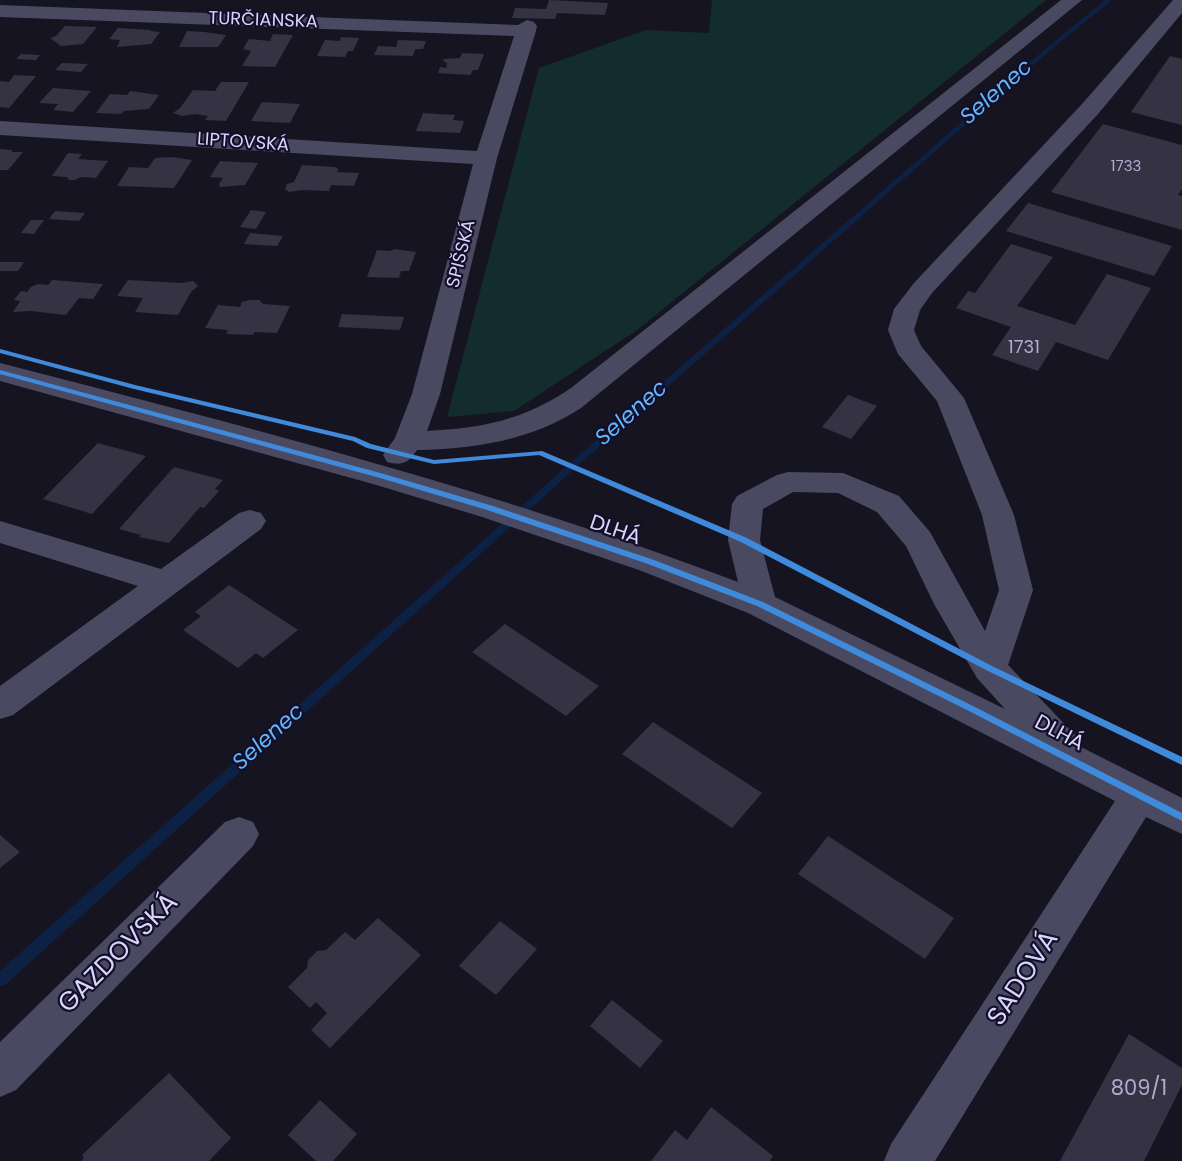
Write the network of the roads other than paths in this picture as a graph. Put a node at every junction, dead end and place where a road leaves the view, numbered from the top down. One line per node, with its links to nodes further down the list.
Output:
1 (1073, 0): 8 (street)
2 (1182, 1): 14 (street)
3 (0, 10): 4 (street, TURČIANSKA)
4 (526, 28): 6 (street, SPIŠSKÁ)
5 (0, 128): 6 (street, LIPTOVSKÁ)
6 (486, 158): 8 (street, SPIŠSKÁ)
7 (0, 372): 9 (street, DLHÁ)
8 (409, 441): 9 (street, SPIŠSKÁ)
9 (382, 476): 13 (street, DLHÁ)
10 (250, 521): 12 (street)
11 (0, 532): 12 (street)
12 (166, 584): 15 (street)
13 (760, 604): 14 (street, DLHÁ); 16 (street, DLHÁ)
14 (989, 668): 16 (street, DLHÁ)
15 (0, 705)
16 (1080, 765): 17 (street, DLHÁ)
17 (1138, 795): 18 (street, DLHÁ); 21 (street, SADOVÁ)
18 (1182, 817)
19 (239, 834): 20 (street, GAZDOVSKÁ)
20 (0, 1074)
21 (908, 1161)

